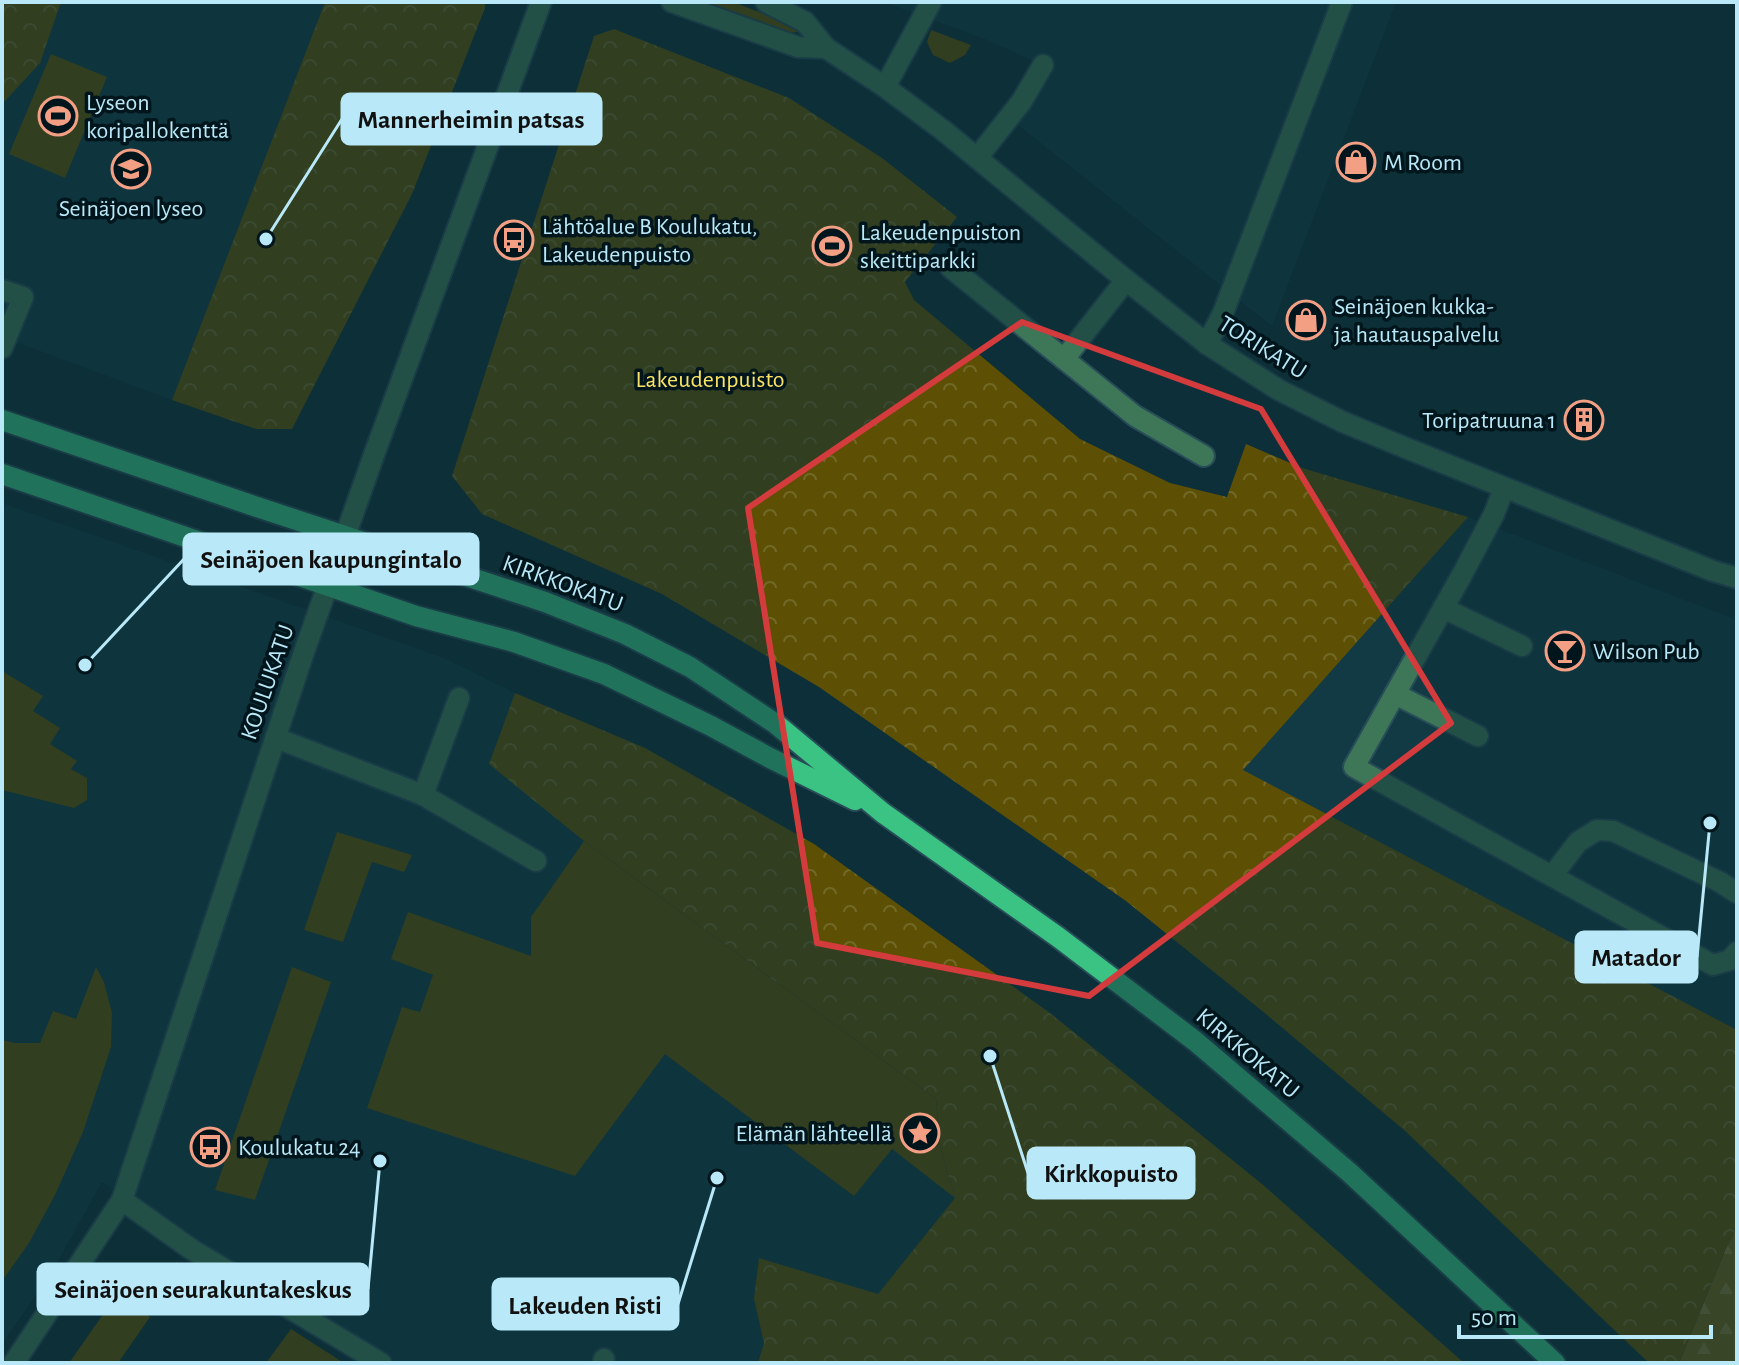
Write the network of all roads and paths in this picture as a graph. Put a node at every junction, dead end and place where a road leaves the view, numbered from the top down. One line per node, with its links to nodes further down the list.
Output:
1 (541, 2): 20 (street, KOULUKATU)
2 (672, 2): 6 (street, TORIKATU)
3 (766, 2): 6 (street, TORIKATU)
4 (931, 2): 8 (street)
5 (1342, 2): 13 (street)
6 (826, 48): 8 (street, TORIKATU)
7 (1043, 65): 9 (street)
8 (885, 87): 9 (street, TORIKATU)
9 (977, 158): 11 (street, TORIKATU)
10 (951, 268): 15 (street)
11 (1126, 280): 13 (street, TORIKATU); 15 (street)
12 (2, 290): 14 (street)
13 (1207, 344): 19 (street, TORIKATU)
14 (2, 348)
15 (1064, 359): 17 (street)
16 (2, 420): 20 (main road, KIRKKOKATU)
17 (1204, 456)
18 (2, 474): 22 (main road, KIRKKOKATU)
19 (1504, 488): 21 (street, TORIKATU); 23 (street)
20 (346, 536): 22 (street, KOULUKATU); 30 (main road, KIRKKOKATU)
21 (1737, 578)
22 (328, 586): 28 (street, KOULUKATU); 30 (main road, KIRKKOKATU)
23 (1443, 608): 24 (street); 25 (street)
24 (1522, 646)
25 (1395, 694): 27 (street); 32 (street)
26 (459, 698): 29 (street)
27 (1478, 736)
28 (276, 738): 29 (street); 35 (street, KOULUKATU)
29 (423, 795): 31 (street)
30 (883, 813): 38 (main road, KIRKKOKATU)
31 (536, 861)
32 (1552, 876): 33 (street); 34 (street)
33 (1737, 893)
34 (1737, 952)
35 (122, 1200): 36 (street, KOULUKATU); 37 (street)
36 (14, 1363)
37 (381, 1363)
38 (1555, 1363)

